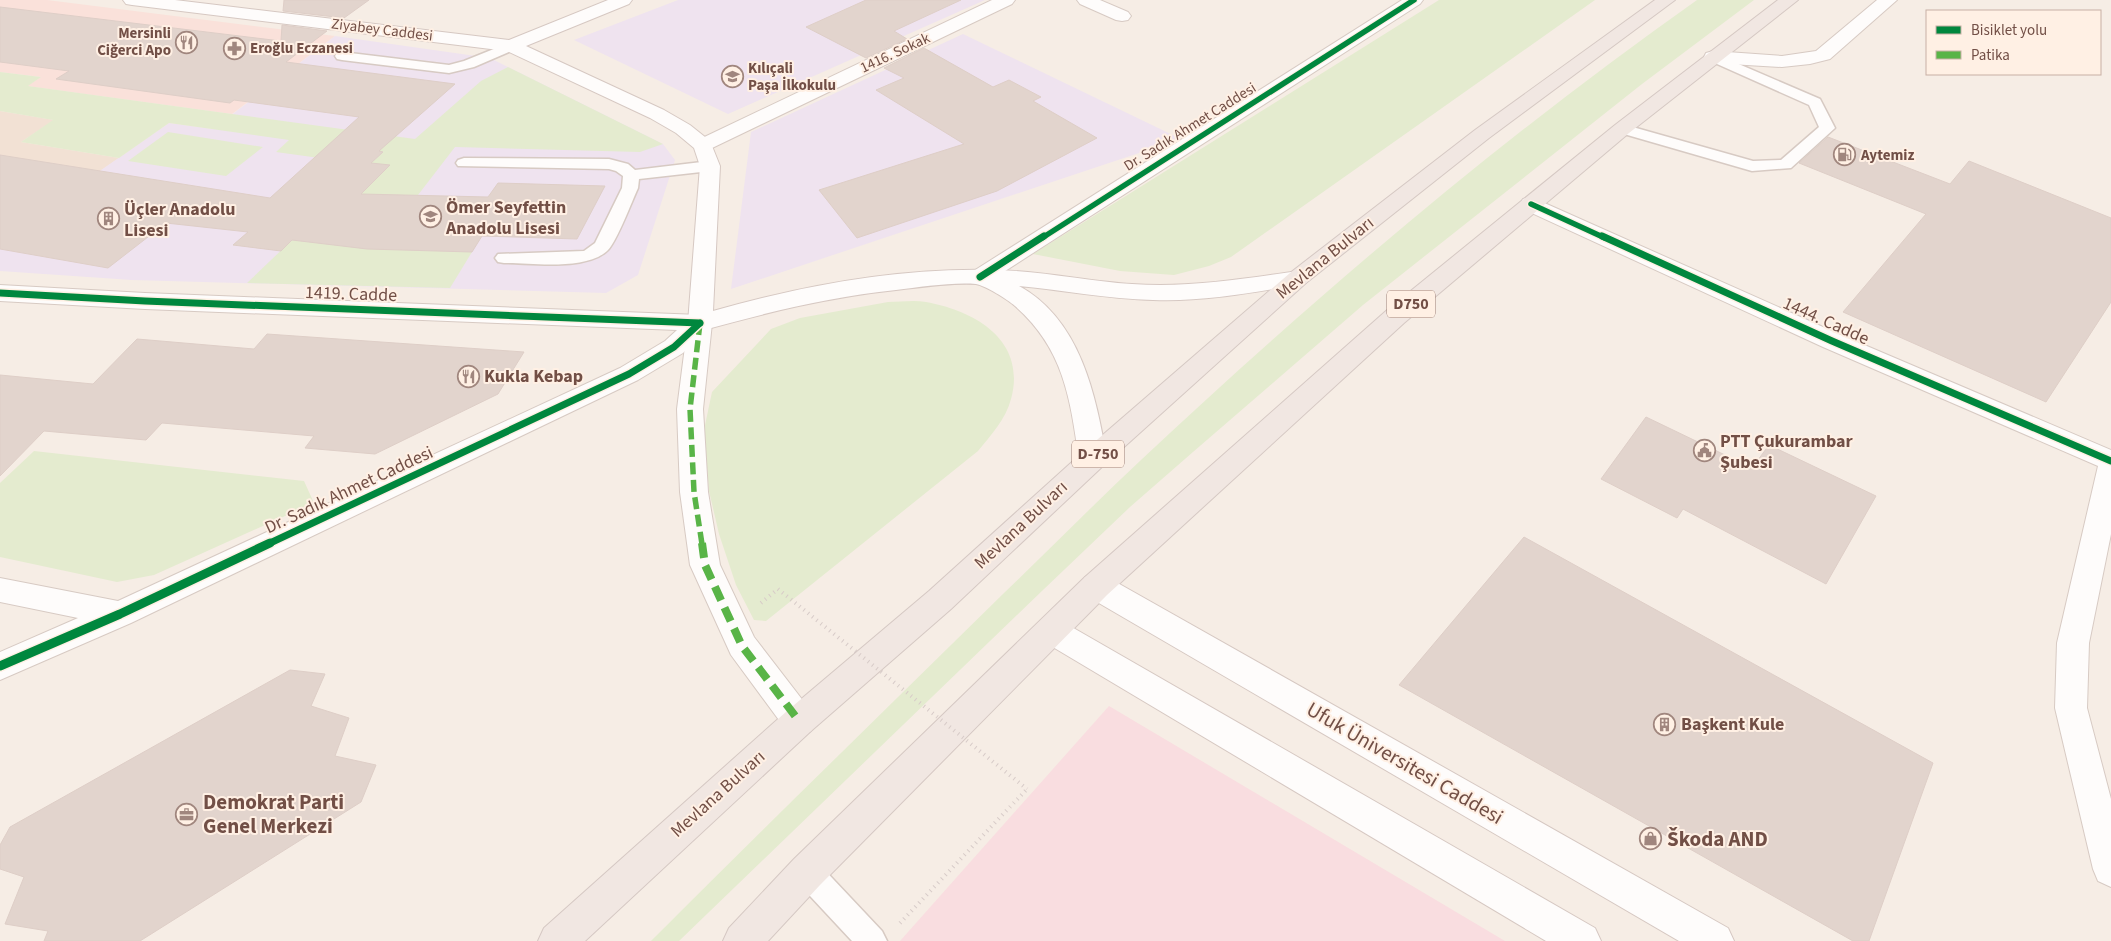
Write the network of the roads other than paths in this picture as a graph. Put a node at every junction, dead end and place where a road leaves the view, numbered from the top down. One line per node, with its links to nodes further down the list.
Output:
1 (132, 0): 10 (street, Ziyabey Caddesi)
2 (623, 0): 10 (street, Ziyabey Caddesi)
3 (1006, 0): 14 (street, 1416. Sokak)
4 (1086, 0): 9 (street)
5 (1414, 0): 20 (street, Dr. Sadık Ahmet Caddesi)
6 (1666, 0): 21 (highway, Mevlana Bulvarı / D-750)
7 (1789, 0): 12 (highway, D750)
8 (1888, 0): 12 (street)
9 (1122, 16)
10 (511, 46): 11 (lane); 14 (street)
11 (342, 56)
12 (1713, 57): 13 (highway, D750); 13 (lane)
13 (1622, 129): 18 (highway, D750)
14 (703, 145): 16 (street)
15 (464, 163): 17 (lane)
16 (710, 166): 17 (lane); 23 (street)
17 (631, 175): 19 (lane)
18 (1531, 204): 25 (street, 1444. Cadde); 27 (highway, D750)
19 (504, 258)
20 (980, 277): 21 (street); 23 (street); 24 (street)
21 (1298, 278): 24 (highway, Mevlana Bulvarı / D-750)
22 (0, 293): 23 (street, 1419. Cadde)
23 (700, 323): 29 (street, Dr. Sadık Ahmet Caddesi); 32 (street)
24 (1093, 459): 32 (highway, Mevlana Bulvarı / D-750)
25 (2111, 462)
26 (2111, 467): 33 (street)
27 (1096, 586): 30 (highway, D750); 39 (street, Ufuk Üniversitesi Caddesi)
28 (0, 590): 29 (street)
29 (120, 614): 31 (street, Dr. Sadık Ahmet Caddesi)
30 (1052, 631): 34 (highway); 38 (street)
31 (0, 666)
32 (799, 721): 35 (highway, Mevlana Bulvarı / D-750)
33 (2111, 869)
34 (807, 872): 36 (highway); 37 (lane)
35 (557, 941)
36 (742, 941)
37 (872, 941)
38 (1582, 941)
39 (1715, 941)

